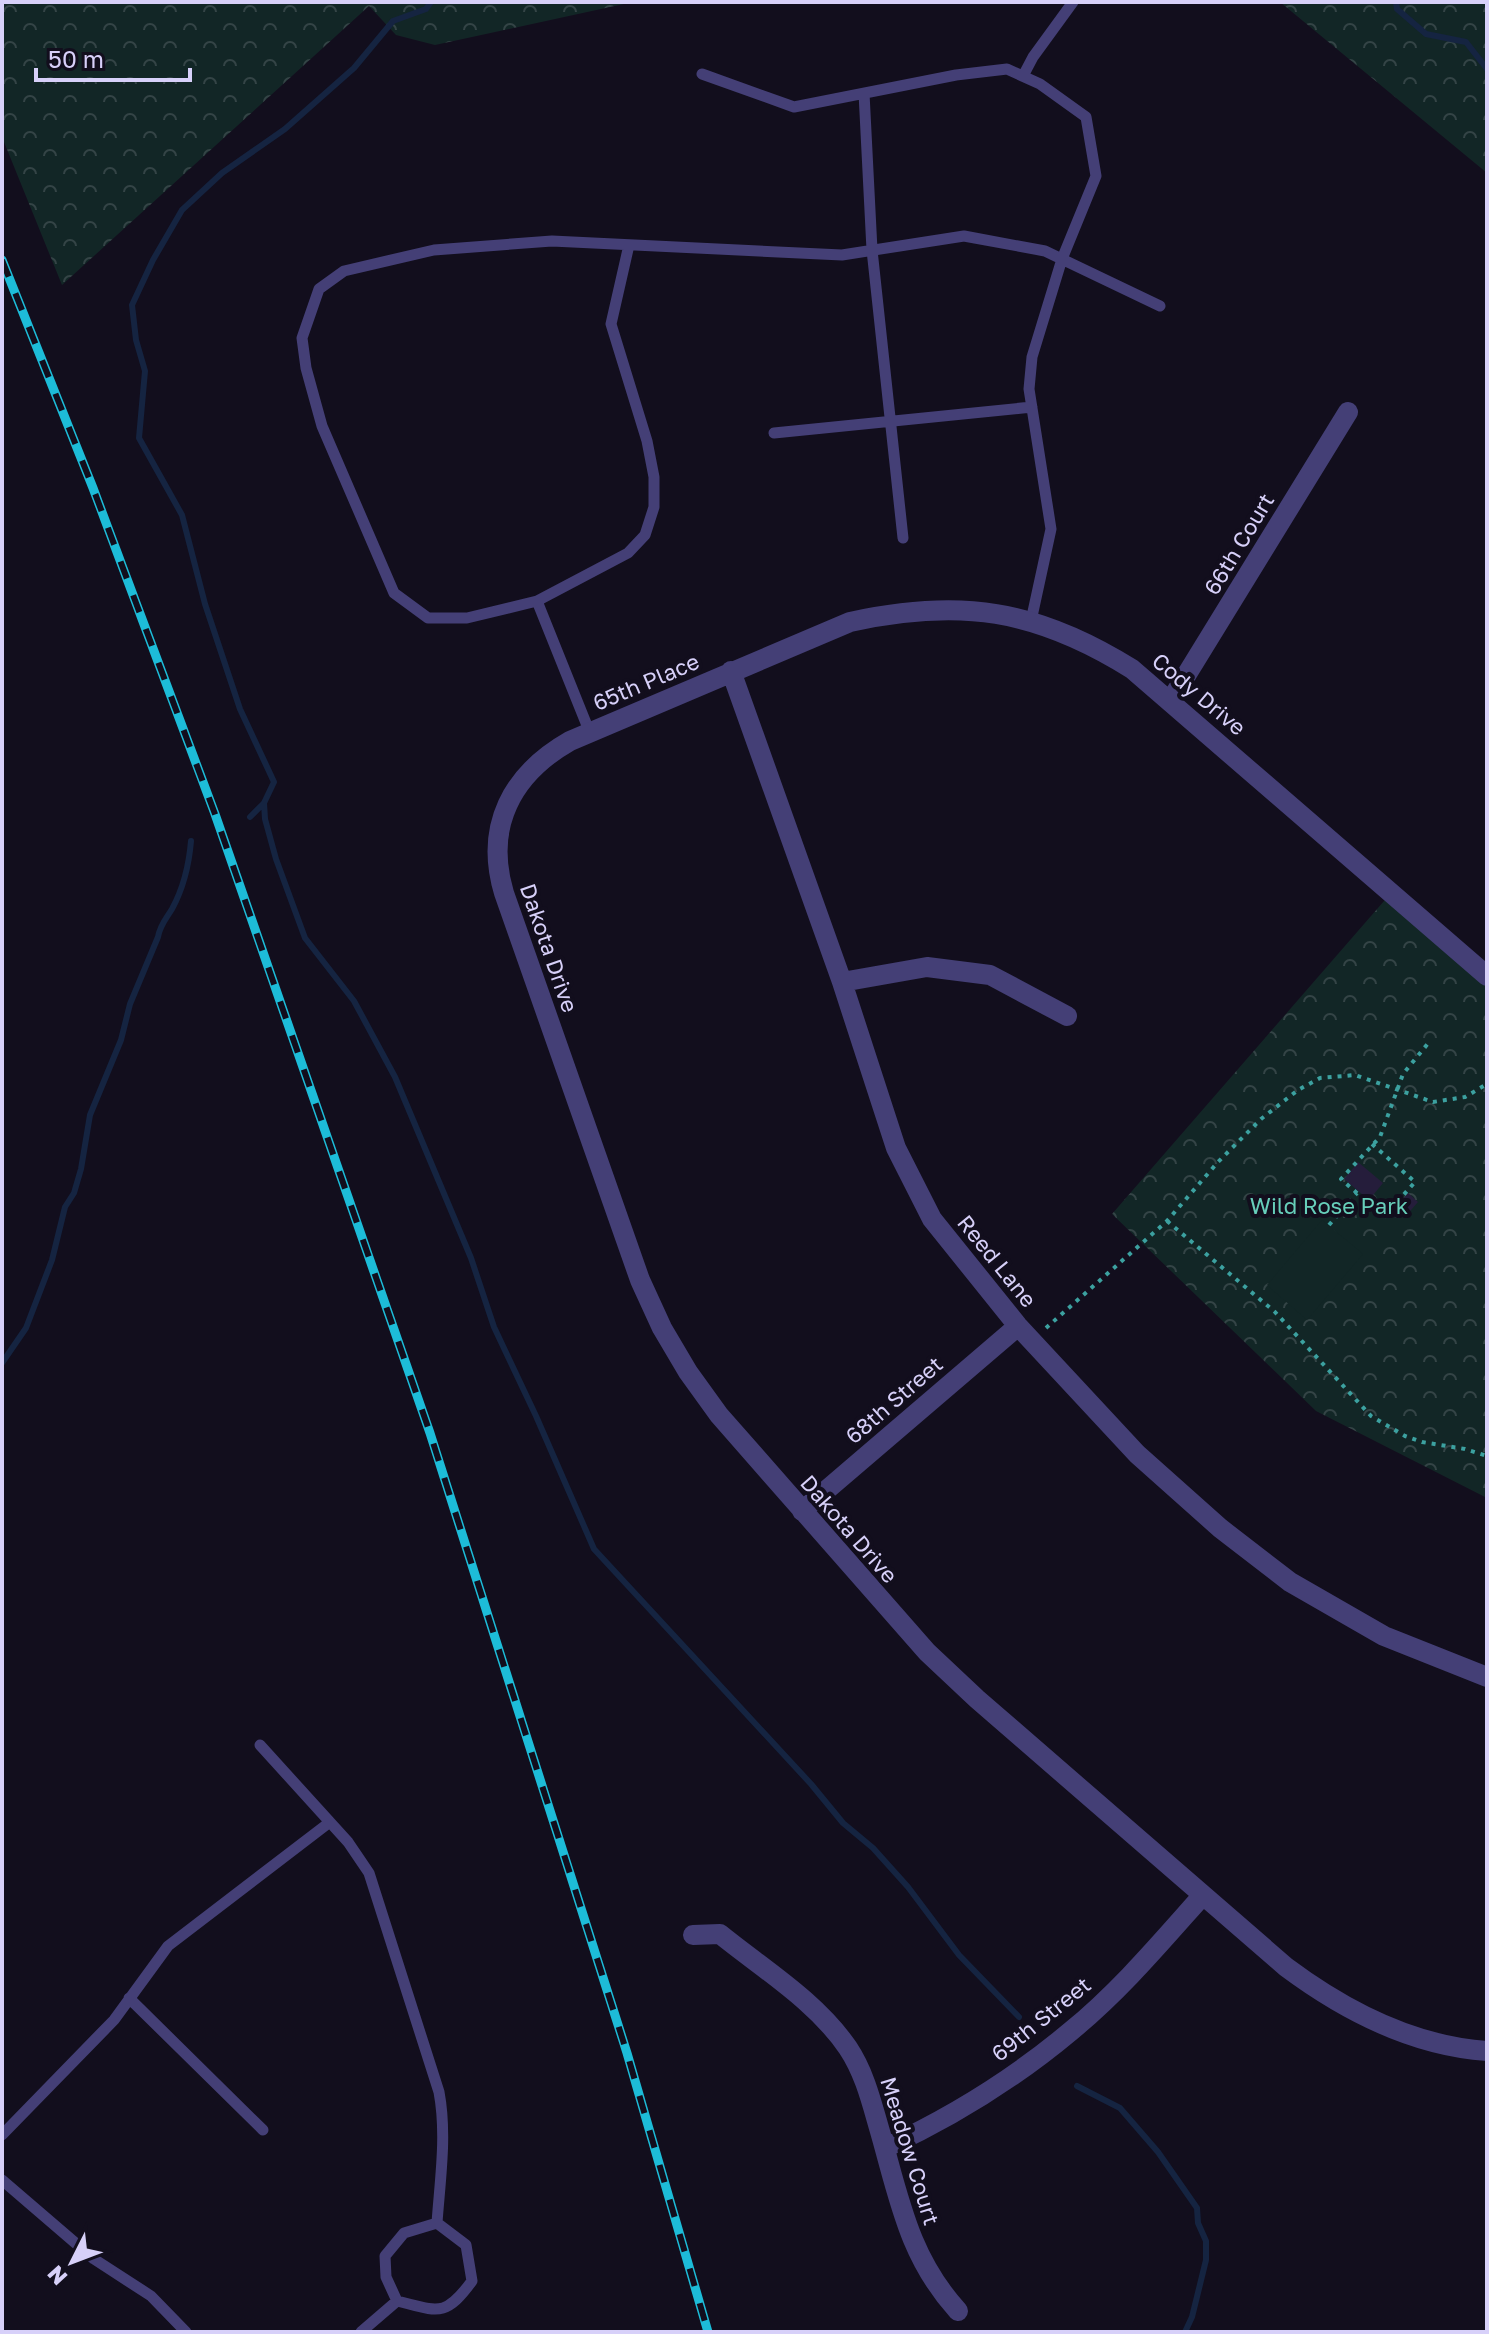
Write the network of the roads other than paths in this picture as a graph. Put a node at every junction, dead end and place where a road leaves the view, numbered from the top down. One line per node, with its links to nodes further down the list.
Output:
1 (1073, 2): 3 (lane)
2 (702, 74): 4 (lane)
3 (1023, 76): 4 (lane); 7 (lane)
4 (864, 93): 6 (lane)
5 (629, 245): 6 (lane); 14 (lane); 14 (lane)
6 (872, 250): 7 (lane); 11 (lane)
7 (1062, 259): 8 (lane); 9 (lane)
8 (1160, 306)
9 (1032, 407): 11 (lane); 15 (lane)
10 (1348, 412): 18 (street, 66th Court)
11 (891, 422): 12 (lane); 13 (lane)
12 (774, 433)
13 (903, 538)
14 (537, 601): 19 (lane)
15 (1031, 621): 16 (street, Cody Drive); 18 (street, Cody Drive)
16 (813, 636): 17 (street, 65th Place)
17 (731, 671): 19 (street, 65th Place); 22 (street, Reed Lane)
18 (1171, 700): 21 (street, Cody Drive)
19 (590, 733): 20 (street, 65th Place)
20 (513, 793): 25 (street, Dakota Drive)
21 (1487, 976)
22 (842, 982): 23 (street); 24 (street, Reed Lane)
23 (1067, 1016)
24 (1018, 1326): 25 (street, 68th Street); 26 (street, Reed Lane)
25 (802, 1511): 29 (street, Dakota Drive)
26 (1487, 1677)
27 (260, 1745): 28 (lane)
28 (330, 1822): 31 (lane); 37 (lane)
29 (1203, 1895): 32 (street, Dakota Drive); 35 (street, 69th Street)
30 (693, 1935): 35 (street, Meadow Court)
31 (129, 1998): 33 (lane); 34 (lane)
32 (1487, 2051)
33 (263, 2130)
34 (2, 2135)
35 (885, 2148): 39 (street, Meadow Court)
36 (2, 2180): 40 (lane)
37 (437, 2223): 38 (lane); 38 (lane)
38 (397, 2301): 41 (lane)
39 (958, 2311)
40 (186, 2332)
41 (361, 2332)

